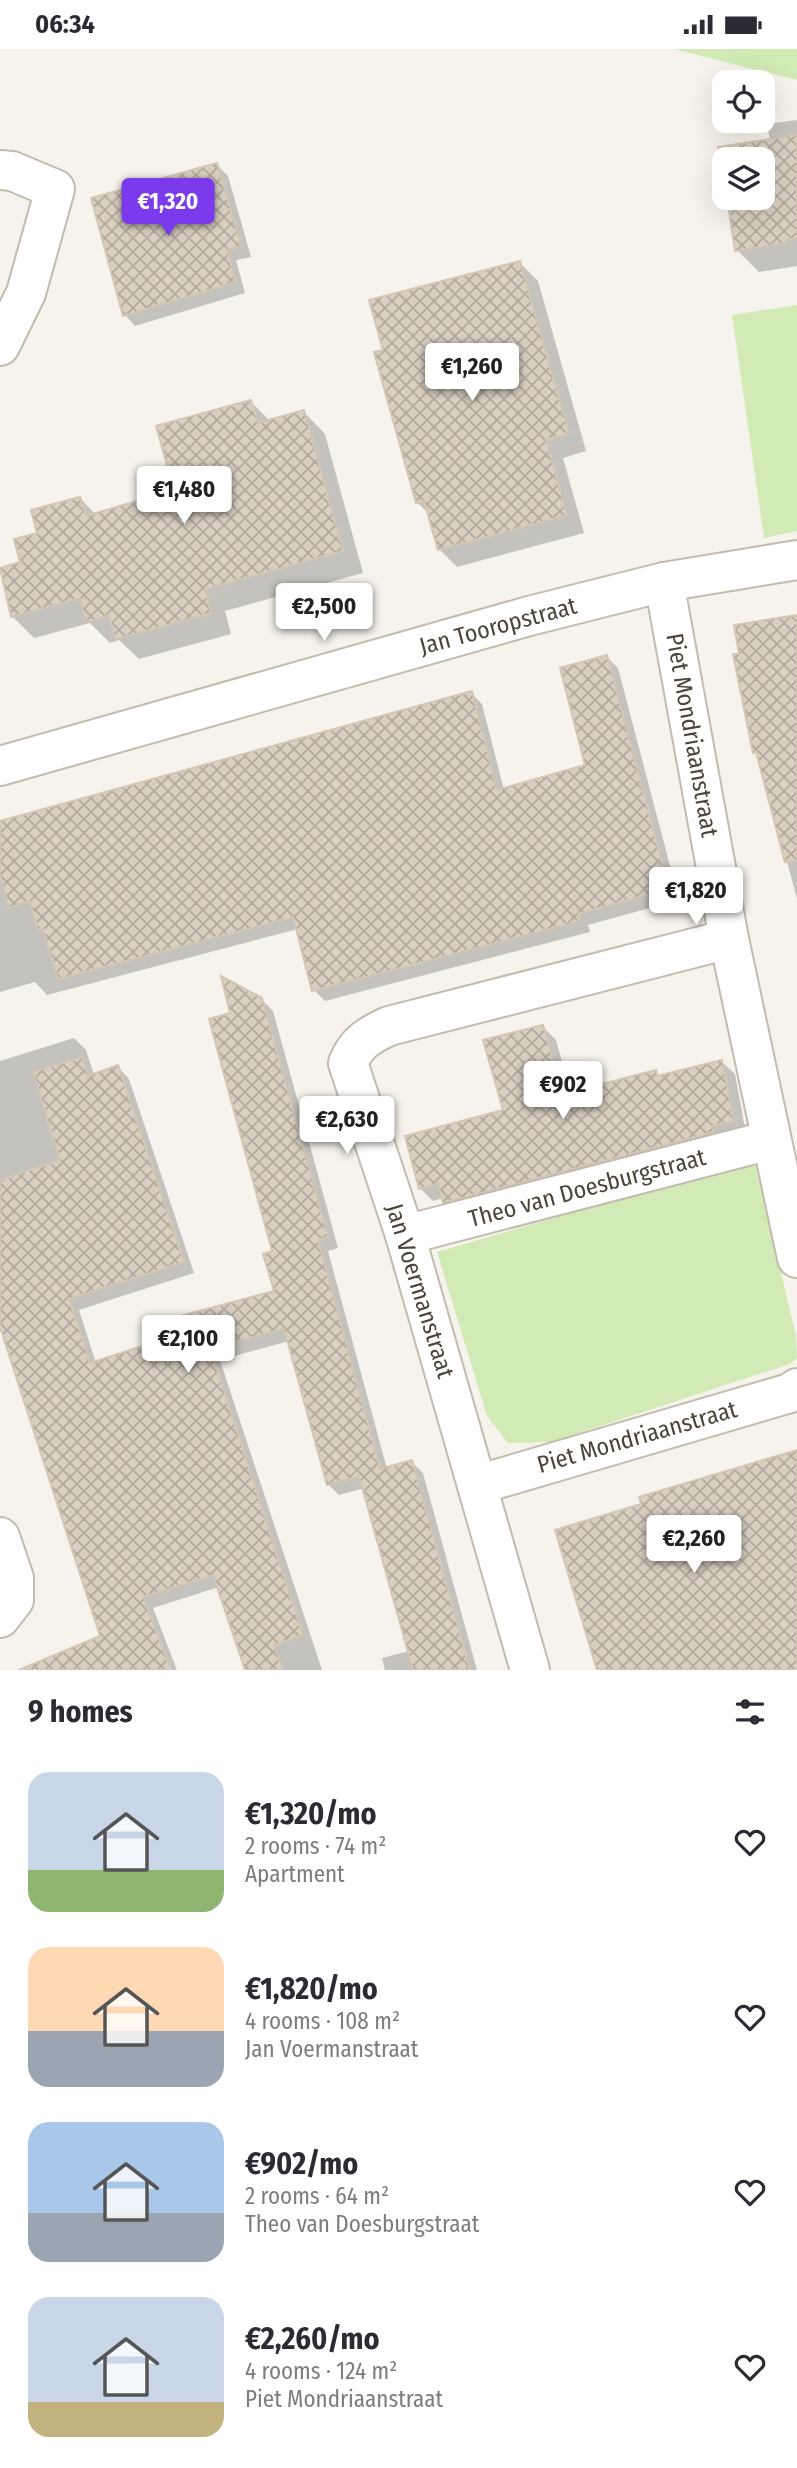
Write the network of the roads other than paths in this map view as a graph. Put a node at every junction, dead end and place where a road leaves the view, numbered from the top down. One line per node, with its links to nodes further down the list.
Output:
1 (0, 170): 2 (street)
2 (0, 346)
3 (797, 560): 4 (street, Jan Tooropstraat)
4 (664, 582): 5 (street, Jan Tooropstraat); 6 (street, Piet Mondriaanstraat)
5 (0, 765)
6 (729, 939): 7 (street, Piet Mondriaanstraat); 8 (street, Jan Voermanstraat)
7 (770, 1140): 8 (street, Theo van Doesburgstraat); 9 (street, Piet Mondriaanstraat)
8 (405, 1235): 11 (street, Jan Voermanstraat)
9 (797, 1258)
10 (797, 1388): 11 (street, Piet Mondriaanstraat)
11 (477, 1485): 14 (street, Jan Voermanstraat)
12 (0, 1537): 13 (street)
13 (0, 1618)
14 (530, 1670)

